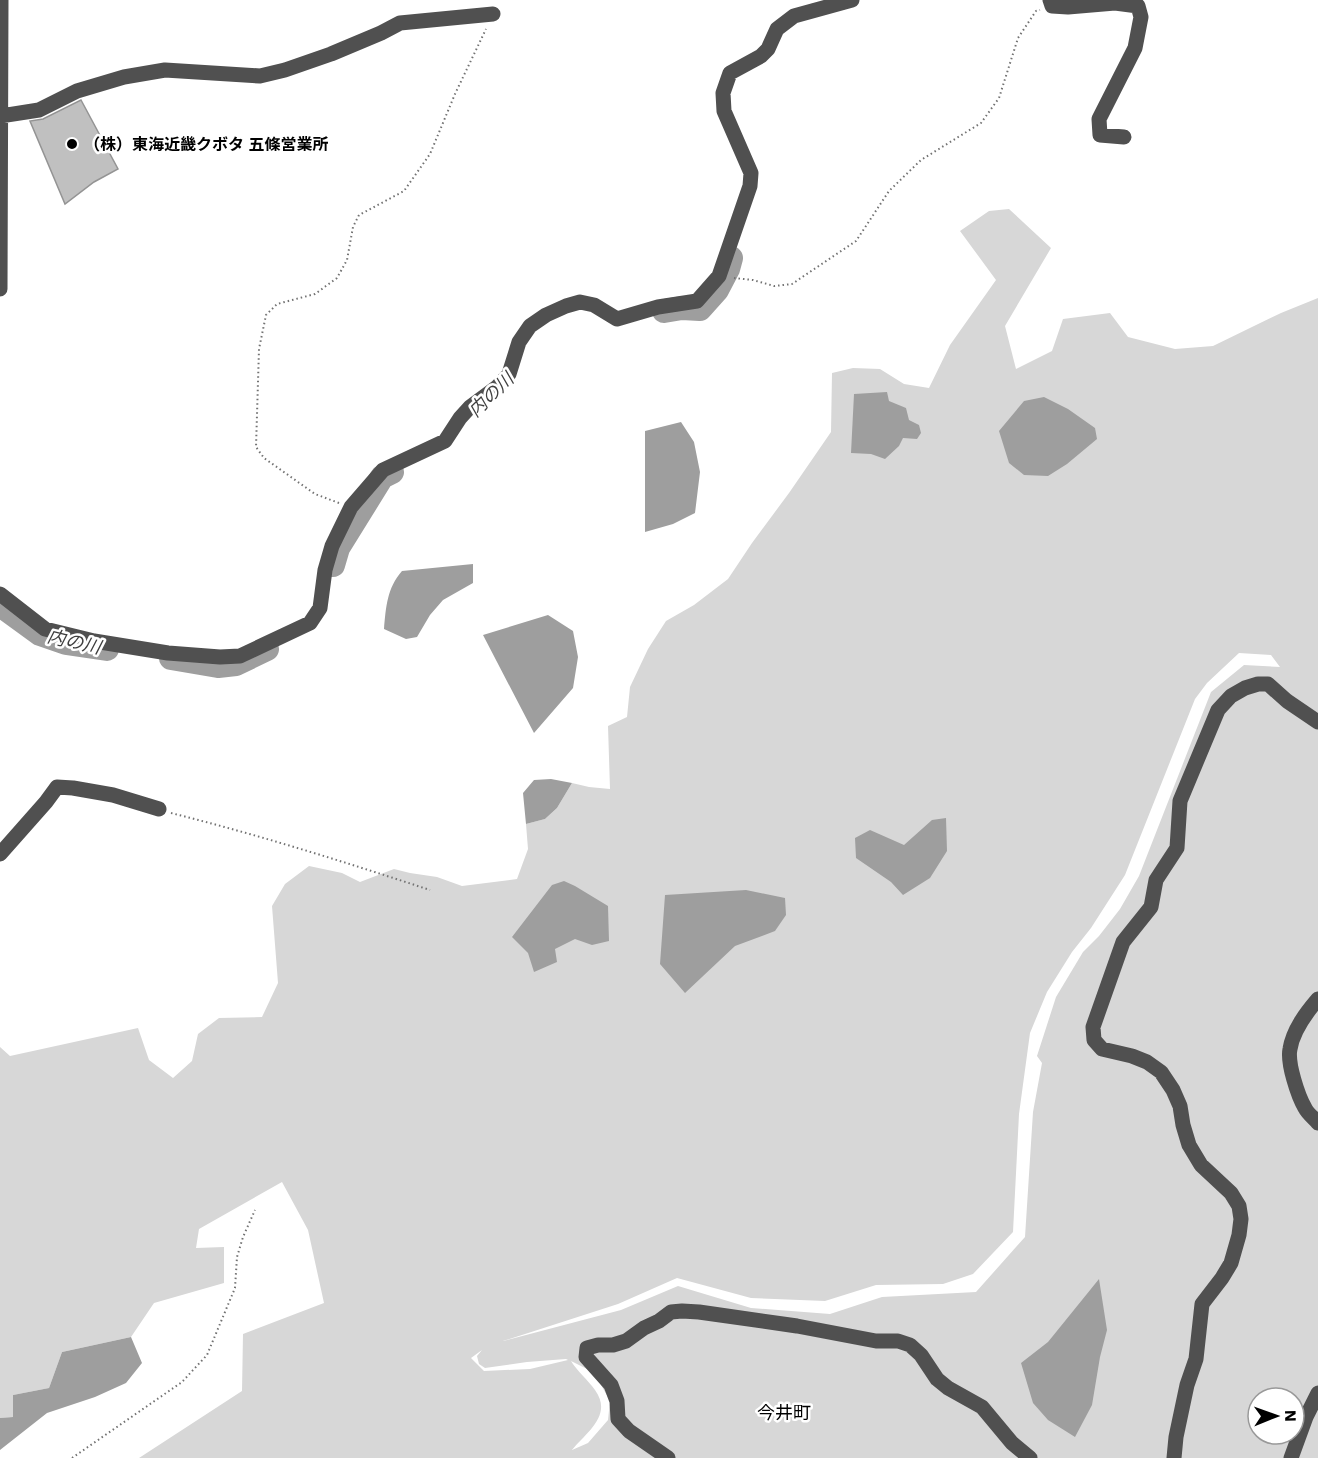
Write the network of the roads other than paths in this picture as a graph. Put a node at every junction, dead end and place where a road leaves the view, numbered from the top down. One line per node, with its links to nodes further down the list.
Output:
1 (1, 0): 5 (street)
2 (852, 0): 8 (street)
3 (1051, 3): 6 (street)
4 (493, 14): 5 (street)
5 (1, 116): 7 (street)
6 (1124, 137)
7 (0, 289)
8 (0, 594)
9 (1318, 722): 17 (street)
10 (159, 809): 11 (street)
11 (0, 854)
12 (1318, 999): 13 (street)
13 (1318, 1123)
14 (1318, 1393): 18 (street)
15 (668, 1458): 16 (street)
16 (1030, 1458)
17 (1174, 1458)
18 (1291, 1458)

